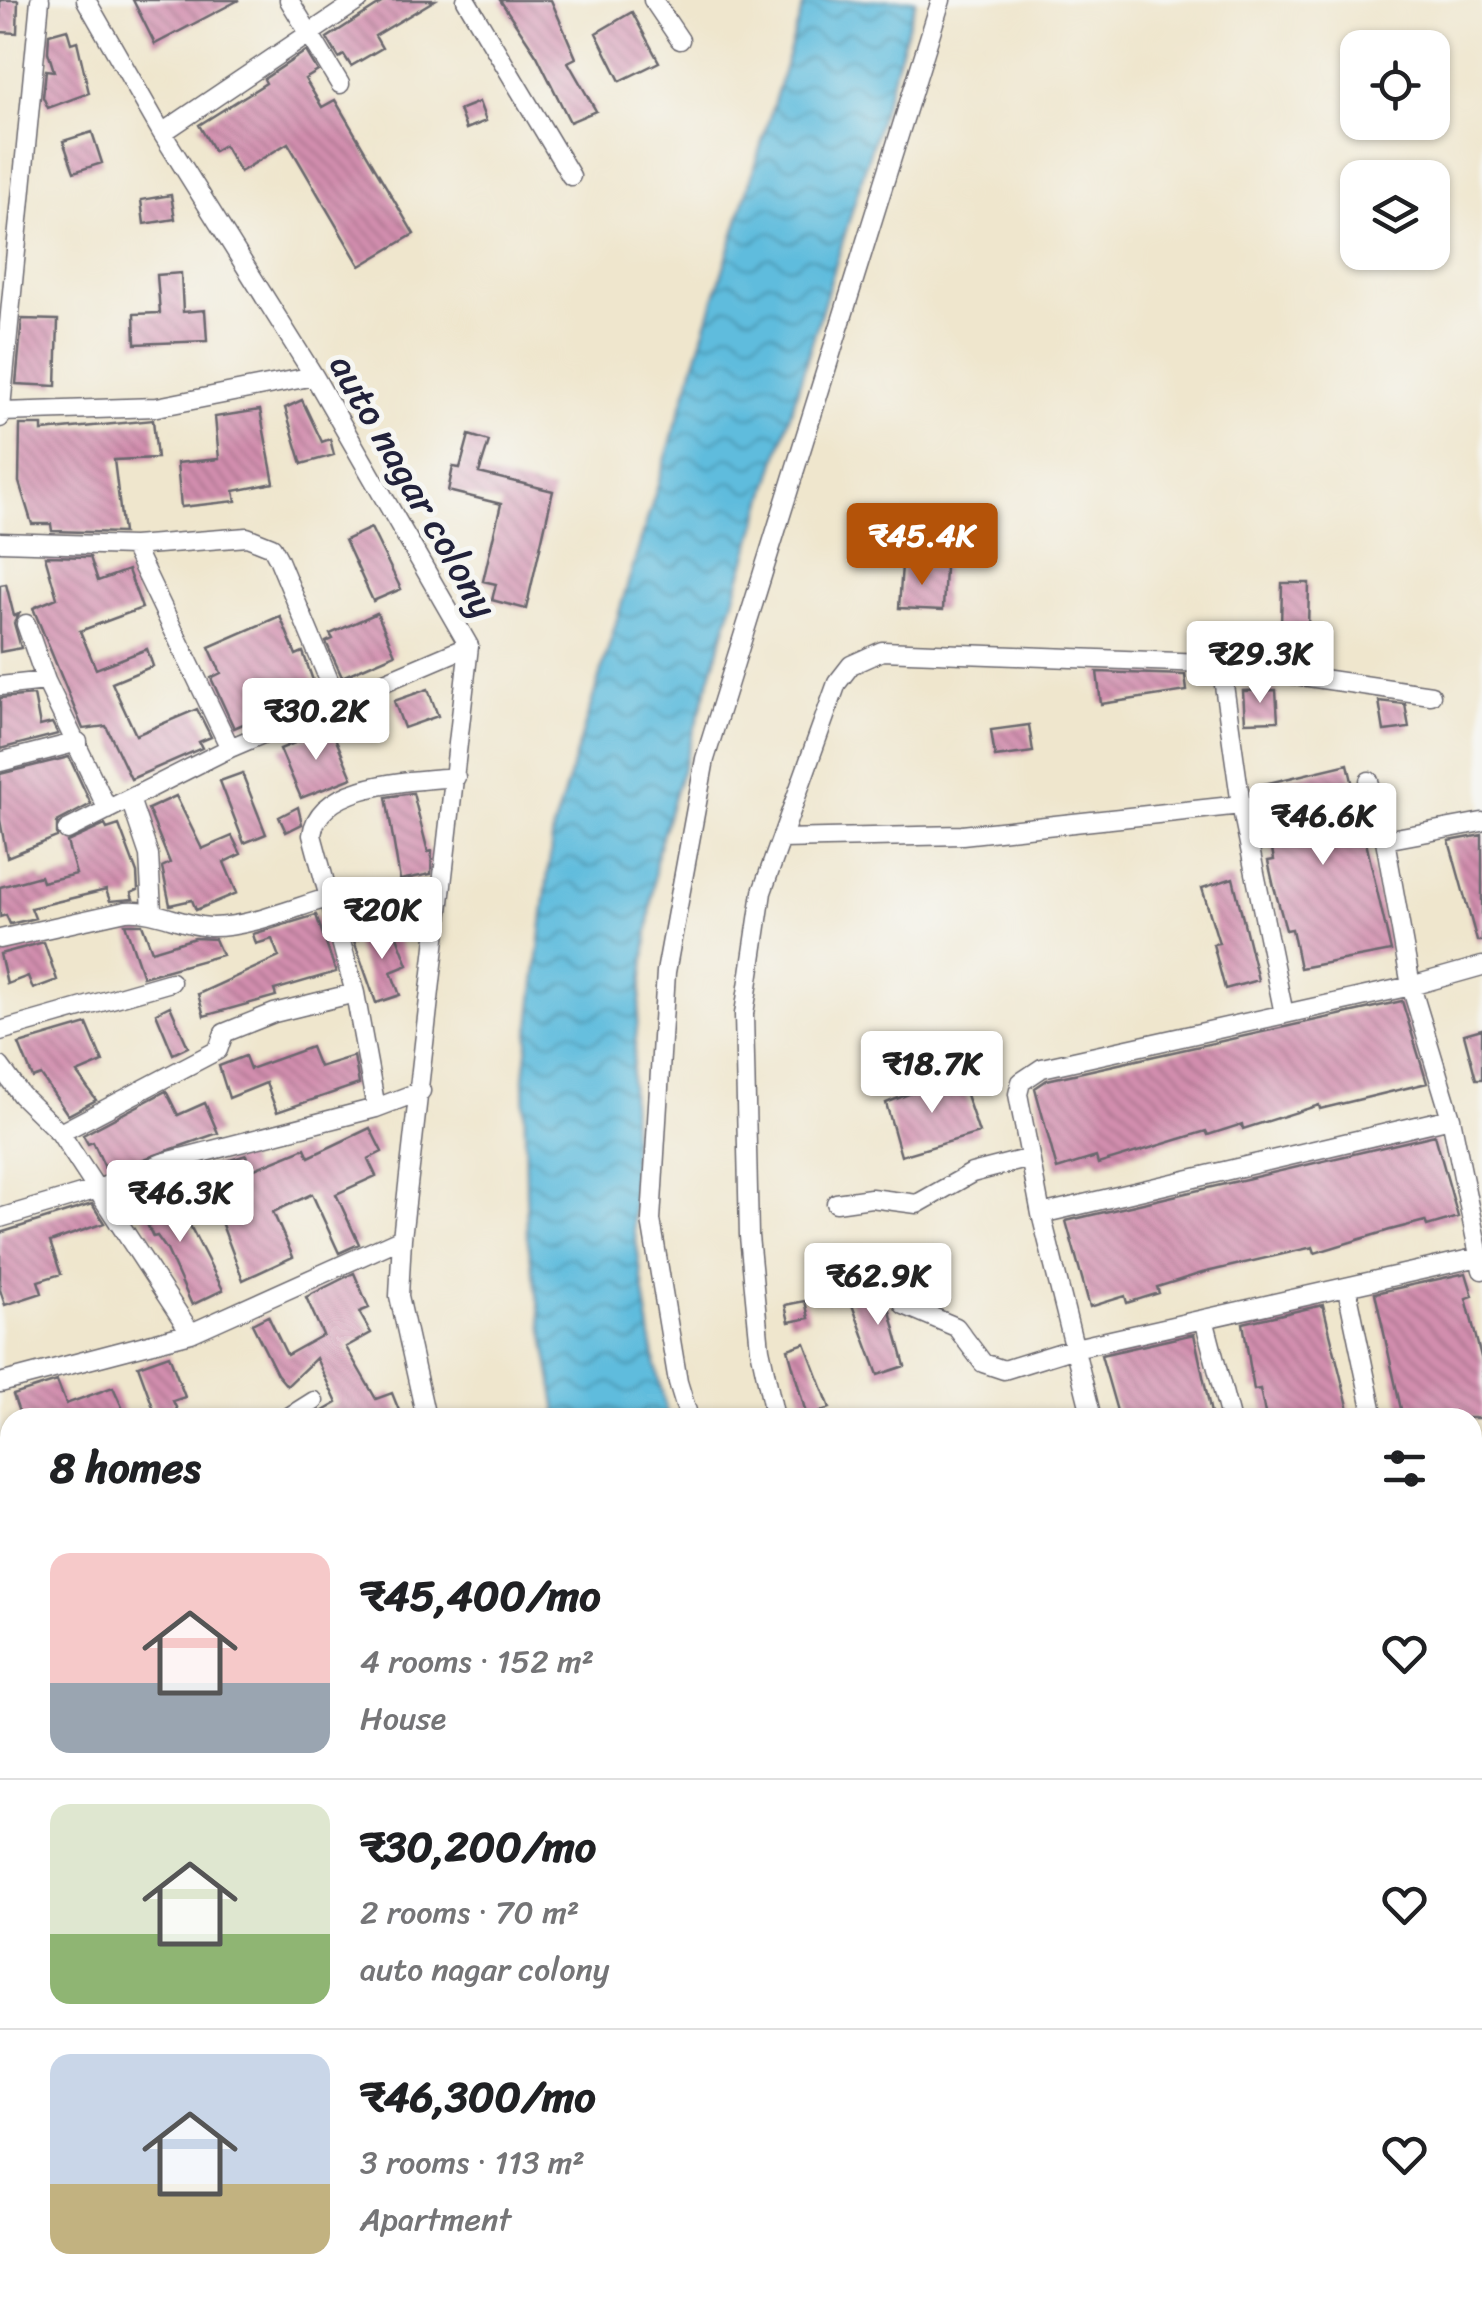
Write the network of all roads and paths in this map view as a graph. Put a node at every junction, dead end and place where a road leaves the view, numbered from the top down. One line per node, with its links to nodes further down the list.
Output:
1 (40, 0): 13 (street)
2 (86, 0): 11 (street, auto nagar colony)
3 (288, 0): 8 (street)
4 (359, 0): 8 (street)
5 (466, 0): 12 (street)
6 (654, 0): 9 (street)
7 (941, 0): 69 (street)
8 (311, 32): 10 (street); 11 (street)
9 (680, 40)
10 (340, 84)
11 (162, 133): 14 (street, auto nagar colony)
12 (571, 176)
13 (6, 308): 15 (street)
14 (314, 376): 15 (street); 19 (street, auto nagar colony)
15 (1, 415)
16 (0, 542): 17 (street)
17 (134, 546): 24 (street); 26 (street)
18 (26, 624): 21 (street)
19 (469, 646): 24 (street); 28 (street, auto nagar colony)
20 (1222, 671): 23 (street); 31 (street); 35 (street)
21 (46, 682): 22 (street); 25 (street)
22 (0, 686)
23 (1431, 696)
24 (338, 702): 26 (street)
25 (78, 742): 27 (street); 32 (street)
26 (230, 748): 30 (street)
27 (0, 762)
28 (456, 777): 37 (street); 47 (street, auto nagar colony)
29 (1369, 780): 36 (street)
30 (130, 799): 32 (street); 38 (street)
31 (1240, 805): 35 (street); 44 (street)
32 (108, 810): 34 (street)
33 (1482, 822): 36 (street)
34 (67, 830)
35 (781, 839): 70 (street)
36 (1385, 840): 42 (street)
37 (332, 897): 38 (street); 43 (street)
38 (152, 911): 39 (street)
39 (0, 939)
40 (1482, 966): 42 (street)
41 (171, 982): 45 (street)
42 (1411, 986): 44 (street); 51 (street)
43 (355, 993): 50 (street); 52 (street)
44 (1284, 1014): 53 (street)
45 (0, 1031)
46 (0, 1066): 49 (street)
47 (421, 1091): 50 (street); 58 (street, auto nagar colony)
48 (0, 1094): 49 (street)
49 (21, 1095): 52 (street)
50 (376, 1108): 54 (street)
51 (1451, 1118): 56 (street); 59 (street)
52 (60, 1133): 54 (street)
53 (1030, 1158): 55 (street); 56 (street)
54 (98, 1190): 57 (street); 63 (street)
55 (836, 1203)
56 (1041, 1214): 64 (street)
57 (0, 1218)
58 (402, 1238): 63 (street); 68 (street, auto nagar colony)
59 (1480, 1263): 60 (street)
60 (1346, 1289): 62 (street); 73 (street)
61 (904, 1304): 64 (street)
62 (1204, 1319): 64 (street); 72 (street)
63 (191, 1333): 65 (street)
64 (1076, 1348): 71 (street)
65 (0, 1383)
66 (314, 1401): 67 (street)
67 (303, 1408)
68 (424, 1408)
69 (686, 1408)
70 (773, 1408)
71 (1090, 1408)
72 (1227, 1408)
73 (1372, 1408)

